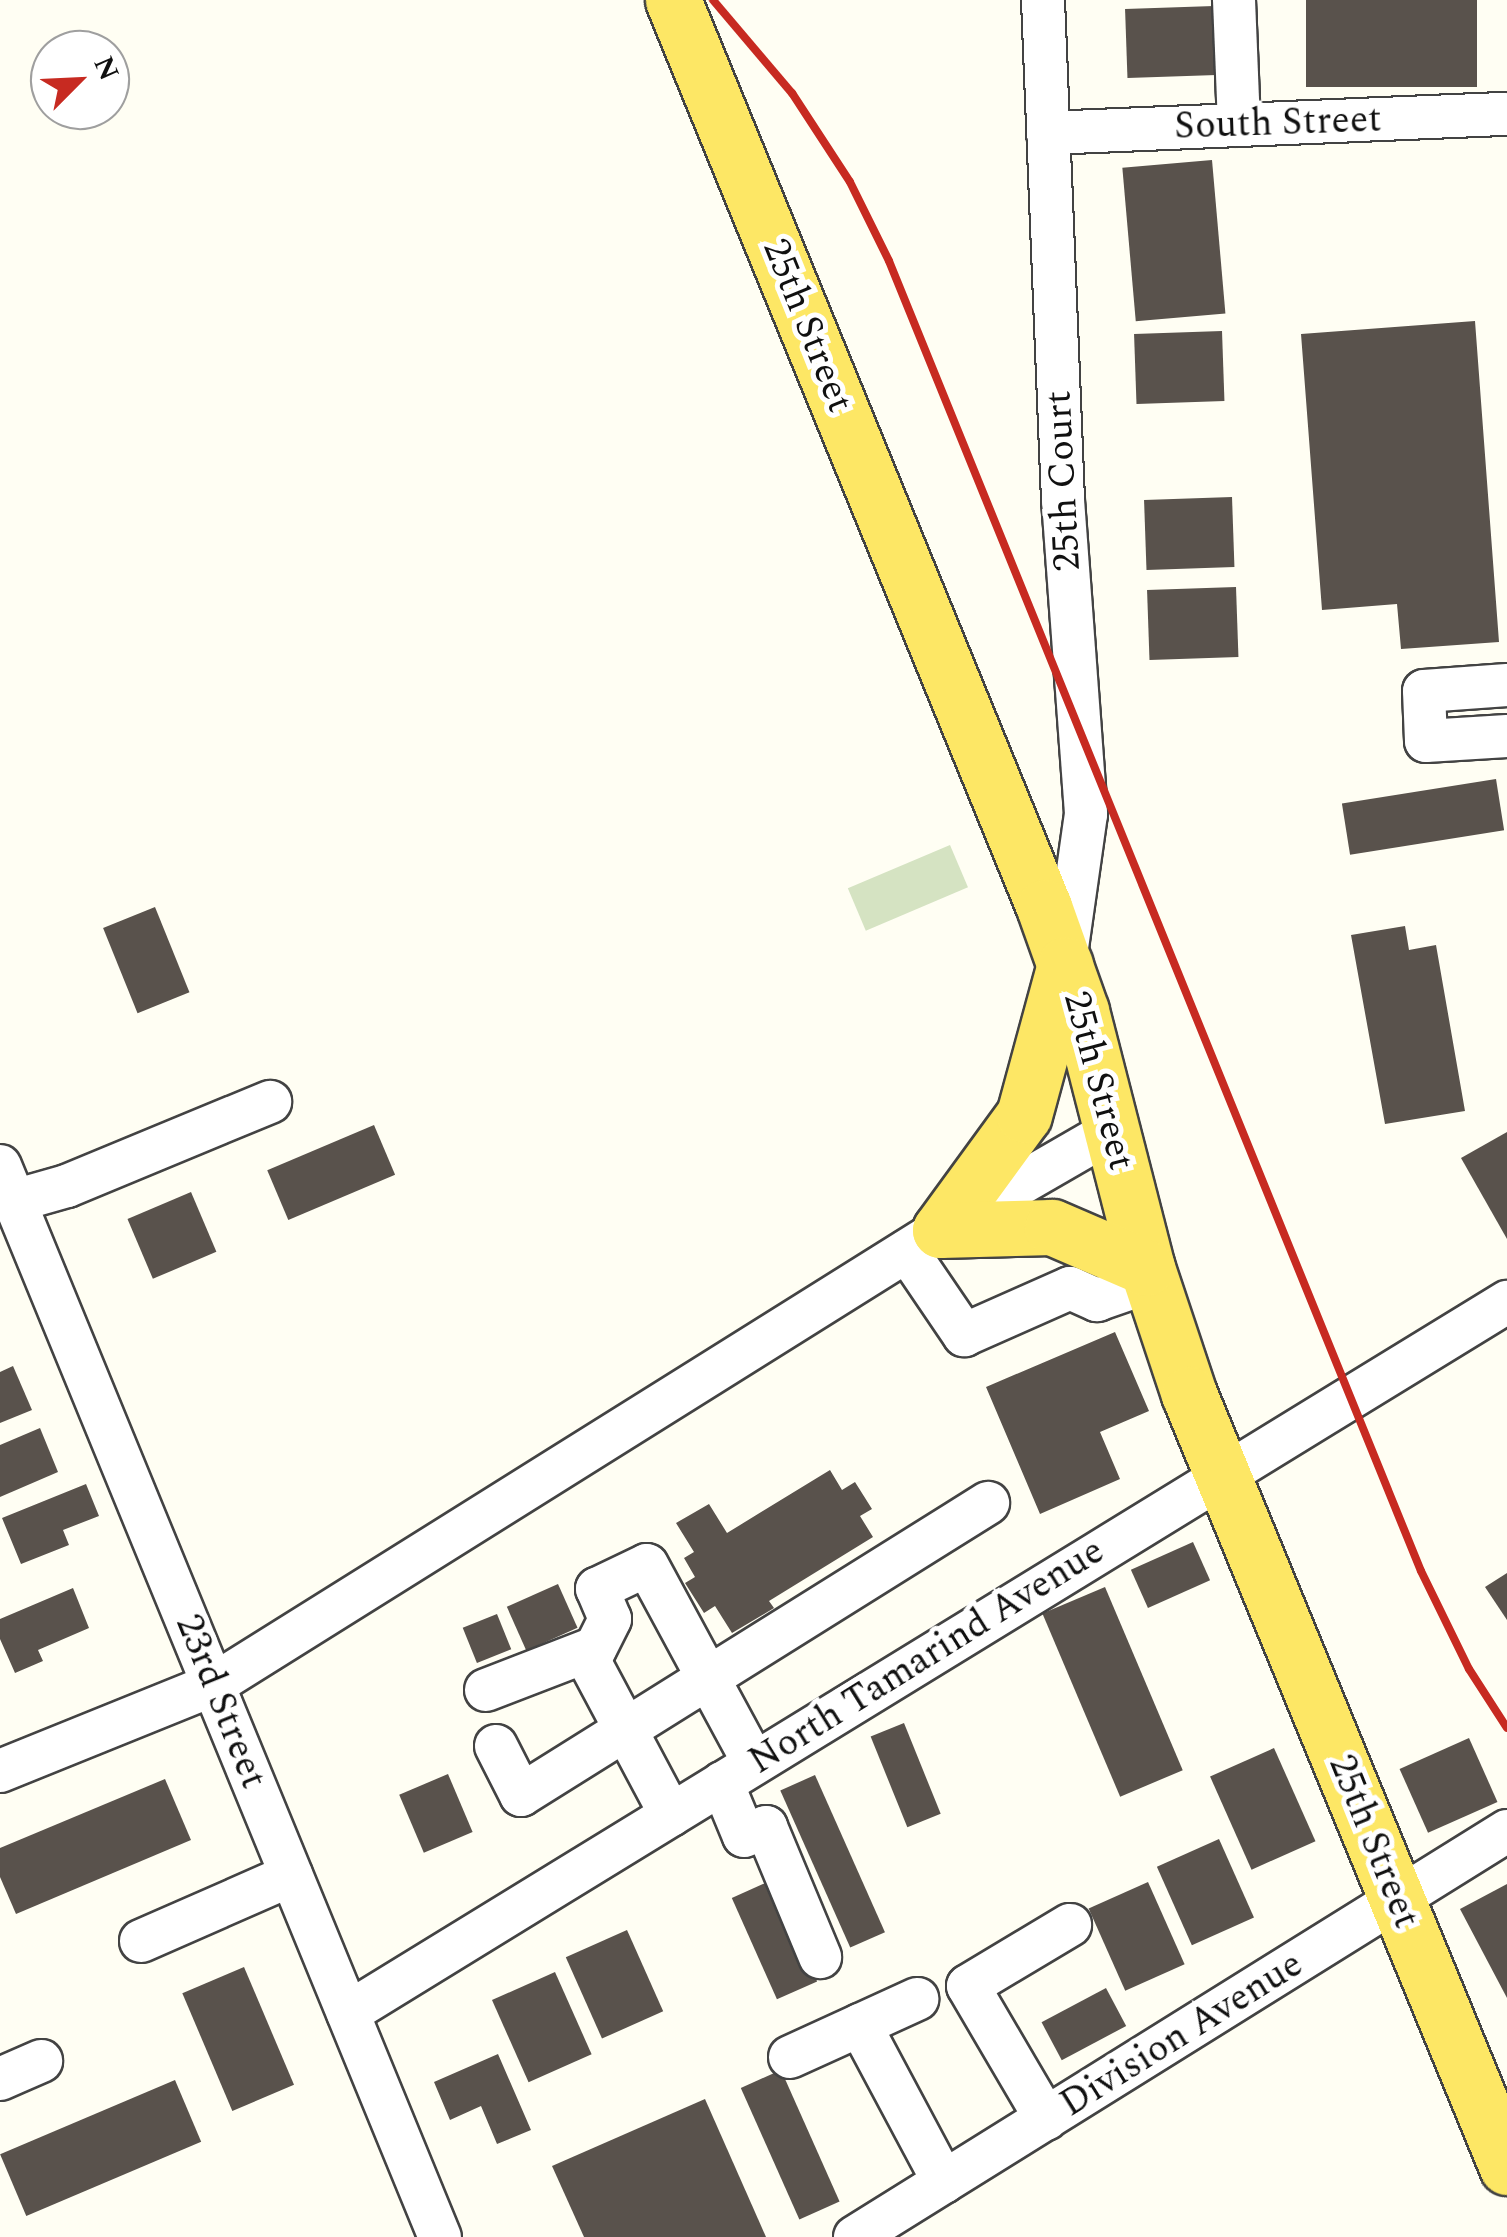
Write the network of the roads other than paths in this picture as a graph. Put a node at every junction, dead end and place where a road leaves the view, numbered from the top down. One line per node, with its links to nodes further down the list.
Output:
1 (673, 0): 9 (main road, 25th Street)
2 (1043, 0): 6 (street, 25th Court)
3 (1234, 0): 5 (street)
4 (1507, 114): 5 (street, South Street)
5 (1239, 125): 6 (street, South Street)
6 (1048, 133): 9 (street, 25th Court)
7 (1507, 686): 8 (street)
8 (1507, 736)
9 (1065, 961): 11 (main road, 25th Street); 13 (main road)
10 (270, 1102): 12 (street)
11 (1110, 1132): 13 (street); 14 (main road, 25th Street)
12 (7, 1184): 20 (street, 23rd Street)
13 (924, 1241): 14 (main road); 14 (street); 20 (street)
14 (1150, 1275): 16 (main road, 25th Street)
15 (1507, 1302): 16 (street, North Tamarind Avenue)
16 (1222, 1476): 25 (street, North Tamarind Avenue); 29 (main road, 25th Street)
17 (988, 1502): 19 (street)
18 (595, 1648): 19 (street); 21 (street); 22 (street)
19 (708, 1678): 22 (street); 25 (street)
20 (213, 1684): 24 (street); 28 (street, 23rd Street)
21 (486, 1690)
22 (626, 1730): 23 (street); 26 (street)
23 (496, 1746)
24 (0, 1772)
25 (738, 1773): 26 (street, North Tamarind Avenue); 32 (street)
26 (671, 1814): 34 (street, North Tamarind Avenue)
27 (1507, 1831): 29 (street, Division Avenue)
28 (291, 1875): 31 (street); 34 (street, 23rd Street)
29 (1398, 1902): 39 (street, Division Avenue); 40 (main road, 25th Street)
30 (1070, 1925): 39 (street)
31 (141, 1941)
32 (820, 1957)
33 (918, 1999): 35 (street)
34 (348, 2013): 42 (street, 23rd Street)
35 (860, 2025): 36 (street); 41 (street)
36 (790, 2056)
37 (41, 2061): 38 (street)
38 (0, 2079)
39 (1046, 2119): 41 (street, Division Avenue)
40 (1507, 2168)
41 (944, 2182): 43 (street, Division Avenue)
42 (440, 2237)
43 (855, 2237)

